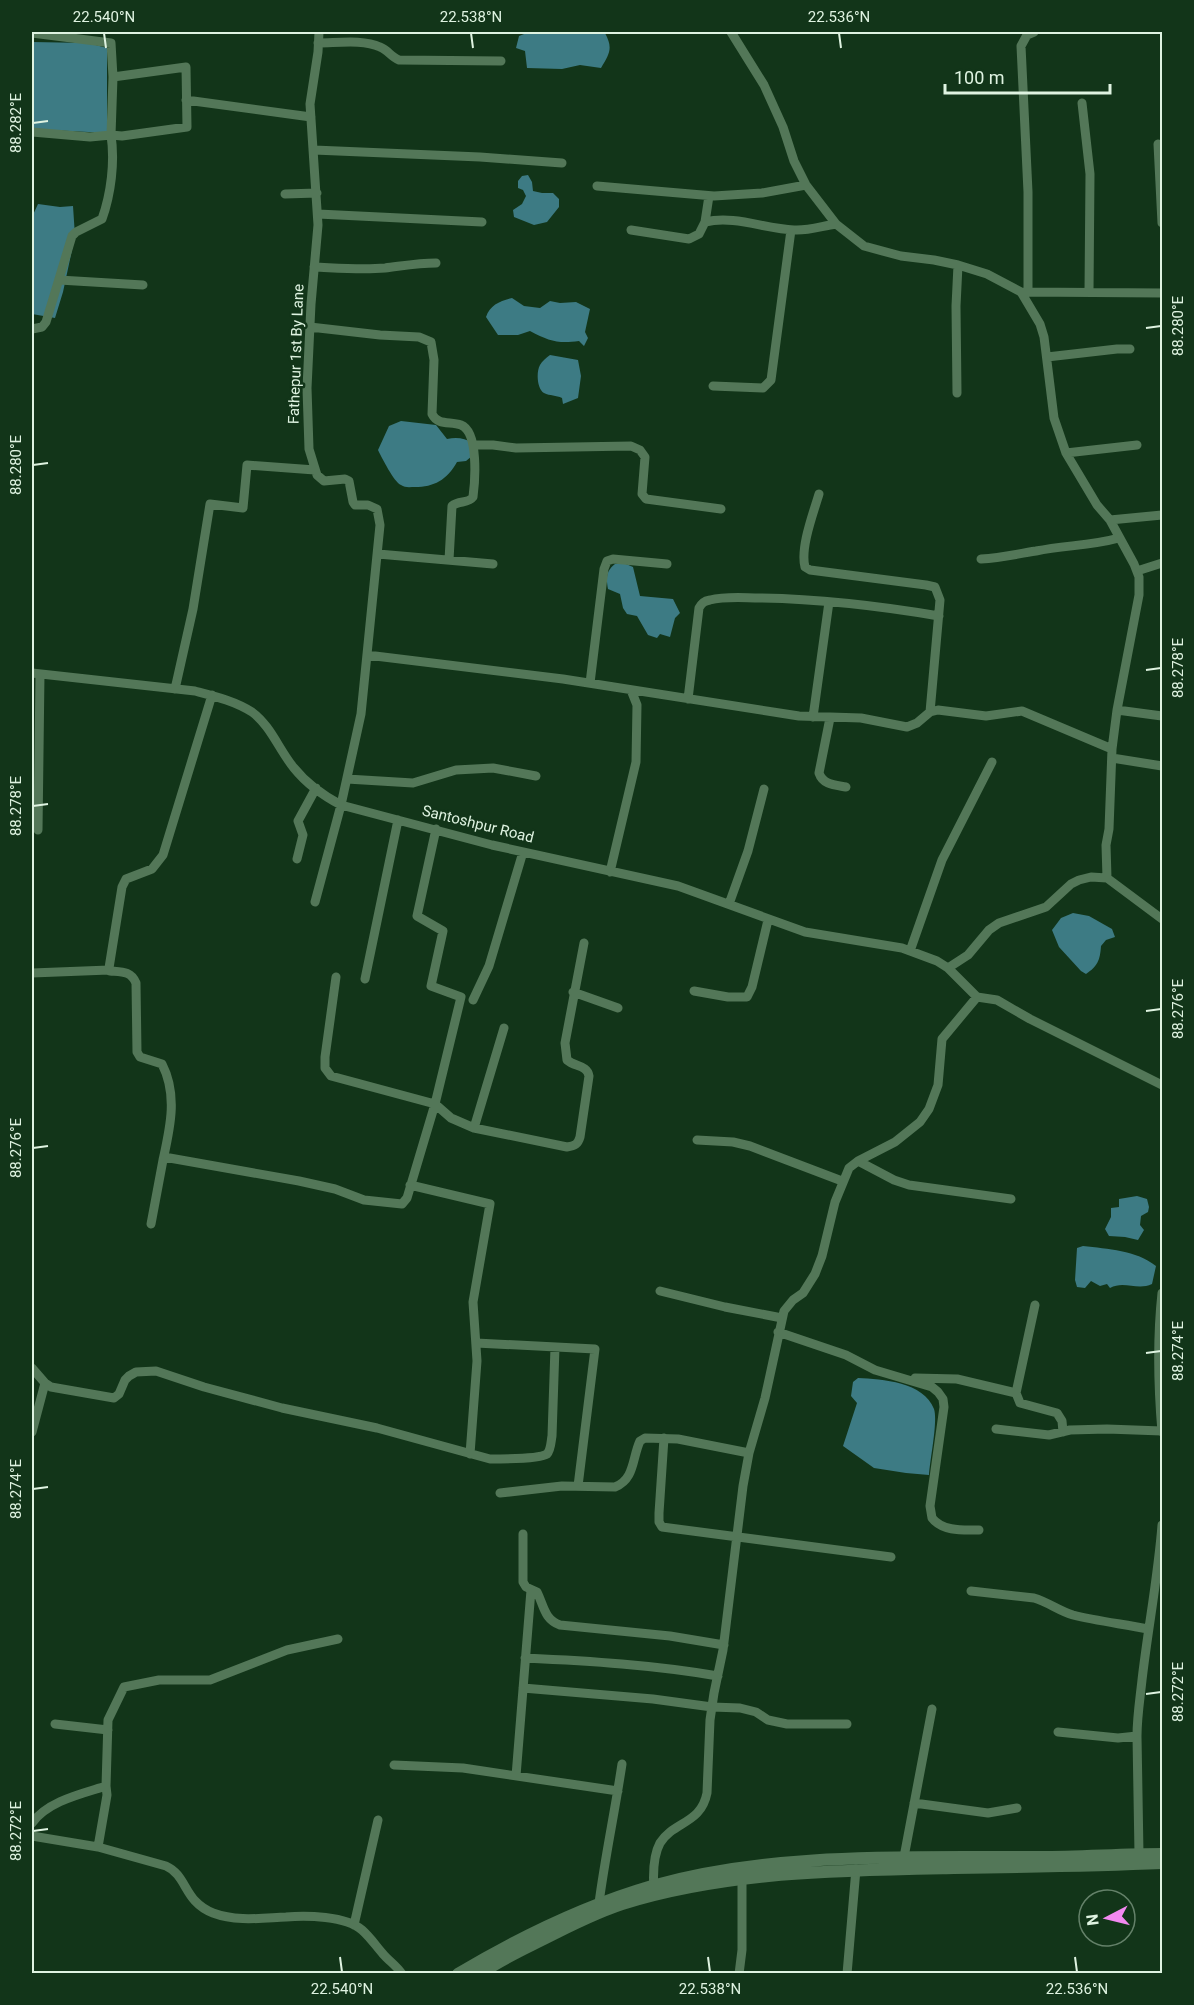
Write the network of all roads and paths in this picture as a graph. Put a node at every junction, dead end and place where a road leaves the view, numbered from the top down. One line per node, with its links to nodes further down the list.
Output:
1 (319, 32): 7 (street, Fathepur 1st By Lane)
2 (340, 32): 6 (street)
3 (731, 32): 18 (street)
4 (1034, 32): 35 (street)
5 (32, 33): 9 (street)
6 (339, 43): 7 (street); 8 (street)
7 (318, 44): 12 (street, Fathepur 1st By Lane)
8 (501, 61)
9 (113, 77): 10 (street); 14 (street)
10 (186, 100): 12 (street); 14 (street)
11 (1082, 103): 36 (street)
12 (311, 117): 16 (street, Fathepur 1st By Lane)
13 (32, 132): 14 (street)
14 (111, 135): 33 (street)
15 (1158, 144): 26 (street)
16 (314, 150): 17 (street); 20 (street, Fathepur 1st By Lane)
17 (562, 163)
18 (806, 185): 22 (street); 27 (street)
19 (597, 186): 22 (street)
20 (316, 193): 21 (street); 23 (street, Fathepur 1st By Lane)
21 (285, 194)
22 (709, 196): 25 (street)
23 (318, 214): 24 (street); 32 (street, Fathepur 1st By Lane)
24 (482, 222)
25 (705, 222): 28 (street); 29 (street)
26 (1162, 223)
27 (836, 224): 29 (street); 31 (street)
28 (631, 230)
29 (791, 230): 42 (street)
30 (436, 263): 32 (street)
31 (958, 265): 35 (street); 43 (street)
32 (314, 267): 38 (street, Fathepur 1st By Lane)
33 (59, 280): 34 (street); 39 (street)
34 (142, 285)
35 (1025, 292): 36 (street); 41 (street)
36 (1089, 292): 37 (street)
37 (1162, 293)
38 (310, 327): 45 (street); 47 (street, Fathepur 1st By Lane)
39 (32, 329)
40 (1130, 349): 41 (street)
41 (1047, 357): 46 (street)
42 (713, 386)
43 (957, 393)
44 (1137, 445): 46 (street)
45 (473, 446): 49 (street); 55 (street)
46 (1066, 453): 51 (street)
47 (315, 470): 53 (street); 65 (street)
48 (819, 494): 61 (street)
49 (721, 509)
50 (1162, 515): 51 (street)
51 (1110, 520): 52 (street)
52 (1119, 538): 54 (street); 59 (street)
53 (378, 554): 55 (street); 62 (street)
54 (981, 559)
55 (449, 560): 57 (street)
56 (1162, 563): 59 (street)
57 (493, 564)
58 (667, 564): 64 (street)
59 (1137, 571): 69 (street)
60 (829, 602): 61 (street); 68 (street); 72 (street)
61 (939, 616): 70 (street)
62 (367, 655): 64 (street); 78 (street)
63 (36, 673): 65 (street, Santoshpur Road); 85 (street)
64 (590, 683): 66 (street)
65 (175, 689): 67 (street, Santoshpur Road)
66 (631, 690): 68 (street); 88 (street)
67 (212, 695): 80 (street, Santoshpur Road); 97 (street)
68 (688, 699): 72 (street)
69 (1117, 710): 71 (street); 74 (street)
70 (930, 712): 73 (street); 74 (street)
71 (1162, 716)
72 (813, 717): 73 (street)
73 (830, 718): 79 (street)
74 (1112, 753): 76 (street); 89 (street)
75 (992, 762): 95 (street)
76 (1162, 766)
77 (536, 776): 78 (street)
78 (347, 779): 82 (street)
79 (846, 787)
80 (316, 788): 82 (street, Santoshpur Road); 87 (street)
81 (764, 789): 91 (street)
82 (341, 805): 83 (street, Santoshpur Road); 90 (street)
83 (398, 820): 84 (street, Santoshpur Road); 100 (street)
84 (436, 829): 86 (street, Santoshpur Road); 108 (street)
85 (38, 830)
86 (523, 852): 88 (street, Santoshpur Road); 104 (street)
87 (297, 859)
88 (610, 872): 91 (street, Santoshpur Road)
89 (1107, 878): 92 (street); 96 (street)
90 (315, 902)
91 (729, 904): 93 (street, Santoshpur Road)
92 (1162, 919)
93 (768, 920): 95 (street, Santoshpur Road); 101 (street)
94 (584, 943): 102 (street)
95 (910, 951): 96 (street, Santoshpur Road)
96 (948, 968): 103 (street, Santoshpur Road)
97 (109, 970): 98 (street); 111 (street)
98 (32, 973)
99 (336, 977): 108 (street)
100 (365, 979)
101 (694, 991)
102 (573, 992): 105 (street); 109 (street)
103 (977, 997): 107 (street); 112 (street)
104 (472, 999)
105 (618, 1008)
106 (504, 1028): 109 (street)
107 (1162, 1085)
108 (435, 1104): 109 (street); 114 (street)
109 (474, 1128)
110 (697, 1140): 113 (street)
111 (164, 1157): 114 (street); 116 (street)
112 (858, 1161): 113 (street); 115 (street)
113 (842, 1181): 120 (street)
114 (410, 1185): 122 (street)
115 (1011, 1199)
116 (151, 1224)
117 (660, 1291): 120 (street)
118 (1162, 1293): 129 (street)
119 (1035, 1305): 127 (street)
120 (782, 1318): 121 (street)
121 (778, 1332): 125 (street); 133 (street)
122 (476, 1343): 123 (street); 134 (street)
123 (555, 1347): 134 (street); 135 (street)
124 (32, 1368): 126 (street)
125 (905, 1378): 127 (street); 138 (street)
126 (45, 1383): 130 (street); 134 (street)
127 (1016, 1393): 131 (street)
128 (996, 1429): 131 (street)
129 (1162, 1431): 131 (street)
130 (32, 1432)
131 (1063, 1432)
132 (664, 1438): 133 (street); 135 (street); 140 (street)
133 (749, 1453): 140 (street)
134 (470, 1454)
135 (578, 1486): 136 (street)
136 (500, 1493)
137 (1162, 1525): 144 (street)
138 (979, 1530)
139 (524, 1534): 142 (street)
140 (737, 1536): 141 (street); 146 (street)
141 (891, 1557)
142 (531, 1590): 146 (street); 147 (street)
143 (971, 1592): 144 (street)
144 (1148, 1629): 156 (street)
145 (338, 1639): 154 (street)
146 (724, 1645): 148 (street)
147 (525, 1658): 148 (street); 149 (street)
148 (718, 1676): 150 (street)
149 (523, 1688): 150 (street); 159 (street)
150 (712, 1707): 153 (street); 174 (street)
151 (932, 1709): 162 (street)
152 (55, 1724): 154 (street)
153 (847, 1724)
154 (108, 1730): 160 (street)
155 (1058, 1732): 156 (street)
156 (1137, 1736): 168 (street)
157 (622, 1764): 161 (street)
158 (394, 1765): 159 (street)
159 (516, 1776): 161 (street)
160 (106, 1786): 165 (street); 167 (street)
161 (618, 1791): 175 (street)
162 (914, 1803): 163 (street); 170 (street)
163 (1017, 1808)
164 (378, 1820): 176 (street)
165 (32, 1823)
166 (32, 1836): 167 (street)
167 (98, 1847): 176 (street)
168 (1139, 1854): 169 (street); 170 (street)
169 (1162, 1854)
170 (904, 1857): 174 (street)
171 (1162, 1863): 172 (street)
172 (856, 1869): 173 (street); 181 (street)
173 (742, 1880): 174 (street); 180 (street)
174 (654, 1891): 175 (street); 179 (street)
175 (599, 1903): 178 (street)
176 (354, 1925): 177 (street)
177 (402, 1974)
178 (458, 1974)
179 (480, 1974)
180 (739, 1974)
181 (847, 1974)

